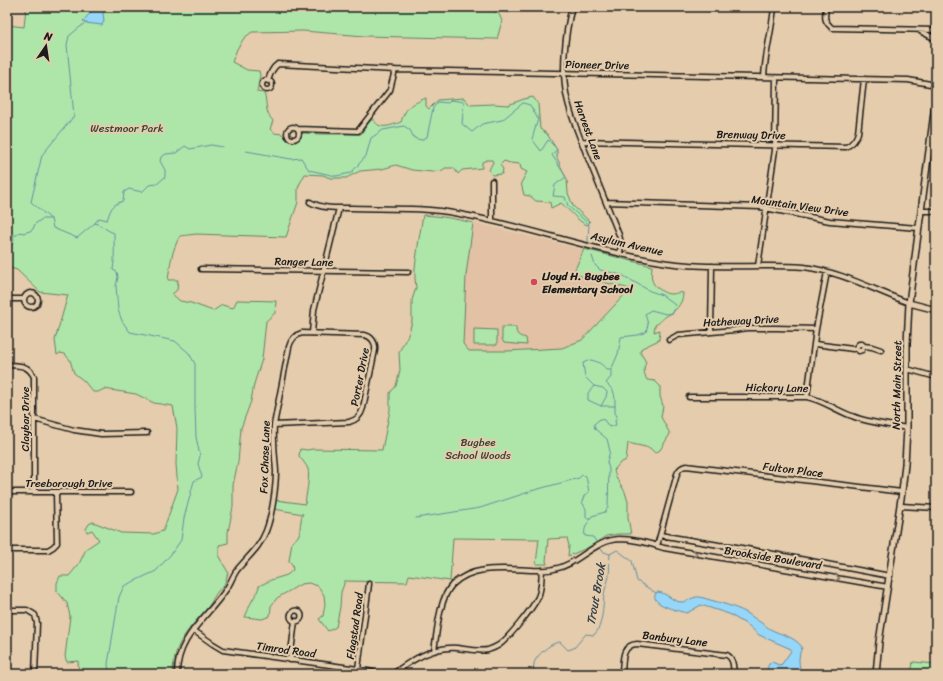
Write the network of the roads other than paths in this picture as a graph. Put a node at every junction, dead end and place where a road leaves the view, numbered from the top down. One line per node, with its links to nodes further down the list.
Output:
1 (503, 7): 2 (street)
2 (512, 7)
3 (572, 7): 12 (street, Harvest Lane)
4 (679, 7): 5 (street)
5 (688, 7)
6 (774, 7): 13 (street)
7 (826, 7): 8 (street)
8 (918, 30): 9 (street); 10 (street)
9 (936, 30)
10 (936, 39)
11 (395, 70): 12 (street, Pioneer Drive); 16 (street, Pioneer Drive); 19 (street)
12 (565, 73): 13 (street, Pioneer Drive); 20 (street, Harvest Lane)
13 (764, 77): 14 (street, Pioneer Drive)
14 (776, 78): 15 (street, Pioneer Drive); 21 (street)
15 (864, 79): 17 (street, Pioneer Drive); 21 (street, Brenway Drive)
16 (268, 81)
17 (936, 85)
18 (936, 97): 27 (main road, North Main Street)
19 (298, 129)
20 (581, 141): 21 (street, Brenway Drive); 24 (street, Harvest Lane)
21 (775, 145): 26 (street)
22 (492, 181): 29 (street)
23 (310, 202): 25 (street, Asylum Avenue)
24 (606, 202): 26 (street, Mountain View Drive); 31 (street, Harvest Lane)
25 (339, 208): 29 (street, Asylum Avenue); 35 (street)
26 (766, 208): 30 (street, Mountain View Drive); 33 (street)
27 (921, 210): 28 (street); 30 (main road, North Main Street)
28 (936, 211)
29 (492, 221): 31 (street, Asylum Avenue)
30 (918, 228): 40 (main road, North Main Street)
31 (620, 254): 32 (street, Asylum Avenue)
32 (712, 266): 33 (street, Asylum Avenue); 43 (street)
33 (758, 266): 37 (street, Asylum Avenue)
34 (201, 269): 35 (street, Ranger Lane)
35 (324, 271): 36 (street, Ranger Lane); 44 (street)
36 (408, 272)
37 (827, 272): 40 (street, Asylum Avenue); 42 (street)
38 (7, 299): 39 (street)
39 (24, 299)
40 (909, 303): 41 (main road, Asylum Avenue); 49 (main road, North Main Street)
41 (936, 310)
42 (816, 329): 43 (street, Hatheway Drive); 46 (street)
43 (711, 332): 45 (street, Hatheway Drive)
44 (312, 333): 54 (street, Fox Chase Lane); 54 (street, Porter Drive)
45 (669, 340)
46 (814, 344): 47 (street); 52 (street)
47 (881, 350)
48 (7, 365): 53 (street, Claybar Drive)
49 (907, 369): 50 (street); 55 (main road, North Main Street)
50 (936, 377)
51 (689, 397): 52 (street, Hickory Lane)
52 (807, 397): 55 (street, Hickory Lane)
53 (34, 419): 56 (street); 58 (street, Claybar Drive)
54 (274, 425): 73 (street, Fox Chase Lane)
55 (907, 428): 60 (main road, North Main Street)
56 (147, 433)
57 (7, 492): 58 (street, Treeborough Drive)
58 (34, 492): 61 (street, Treeborough Drive)
59 (131, 492): 61 (street, Treeborough Drive)
60 (902, 492): 62 (main road, North Main Street); 64 (street, Fulton Place)
61 (56, 493): 66 (street)
62 (901, 506): 63 (street); 68 (main road, North Main Street)
63 (936, 508)
64 (660, 535): 65 (street); 68 (street, Brookside Boulevard)
65 (656, 546): 67 (street, Brookside Boulevard); 70 (street, Brookside Boulevard, one-way to 70)
66 (7, 550)
67 (542, 570): 74 (street); 74 (street, Brookside Boulevard)
68 (890, 576): 70 (main road, North Main Street)
69 (370, 584): 76 (street, Flagstad Road)
70 (888, 587): 83 (main road, North Main Street)
71 (7, 610): 77 (street)
72 (295, 622): 75 (street)
73 (193, 630): 75 (street, Timrod Road); 78 (street, Fox Chase Lane)
74 (434, 651): 80 (street)
75 (290, 660): 76 (street, Timrod Road)
76 (358, 669): 79 (street, Timrod Road)
77 (35, 674)
78 (177, 674)
79 (381, 674)
80 (394, 674)
81 (622, 674): 82 (street, Banbury Lane)
82 (734, 674)
83 (876, 674)

